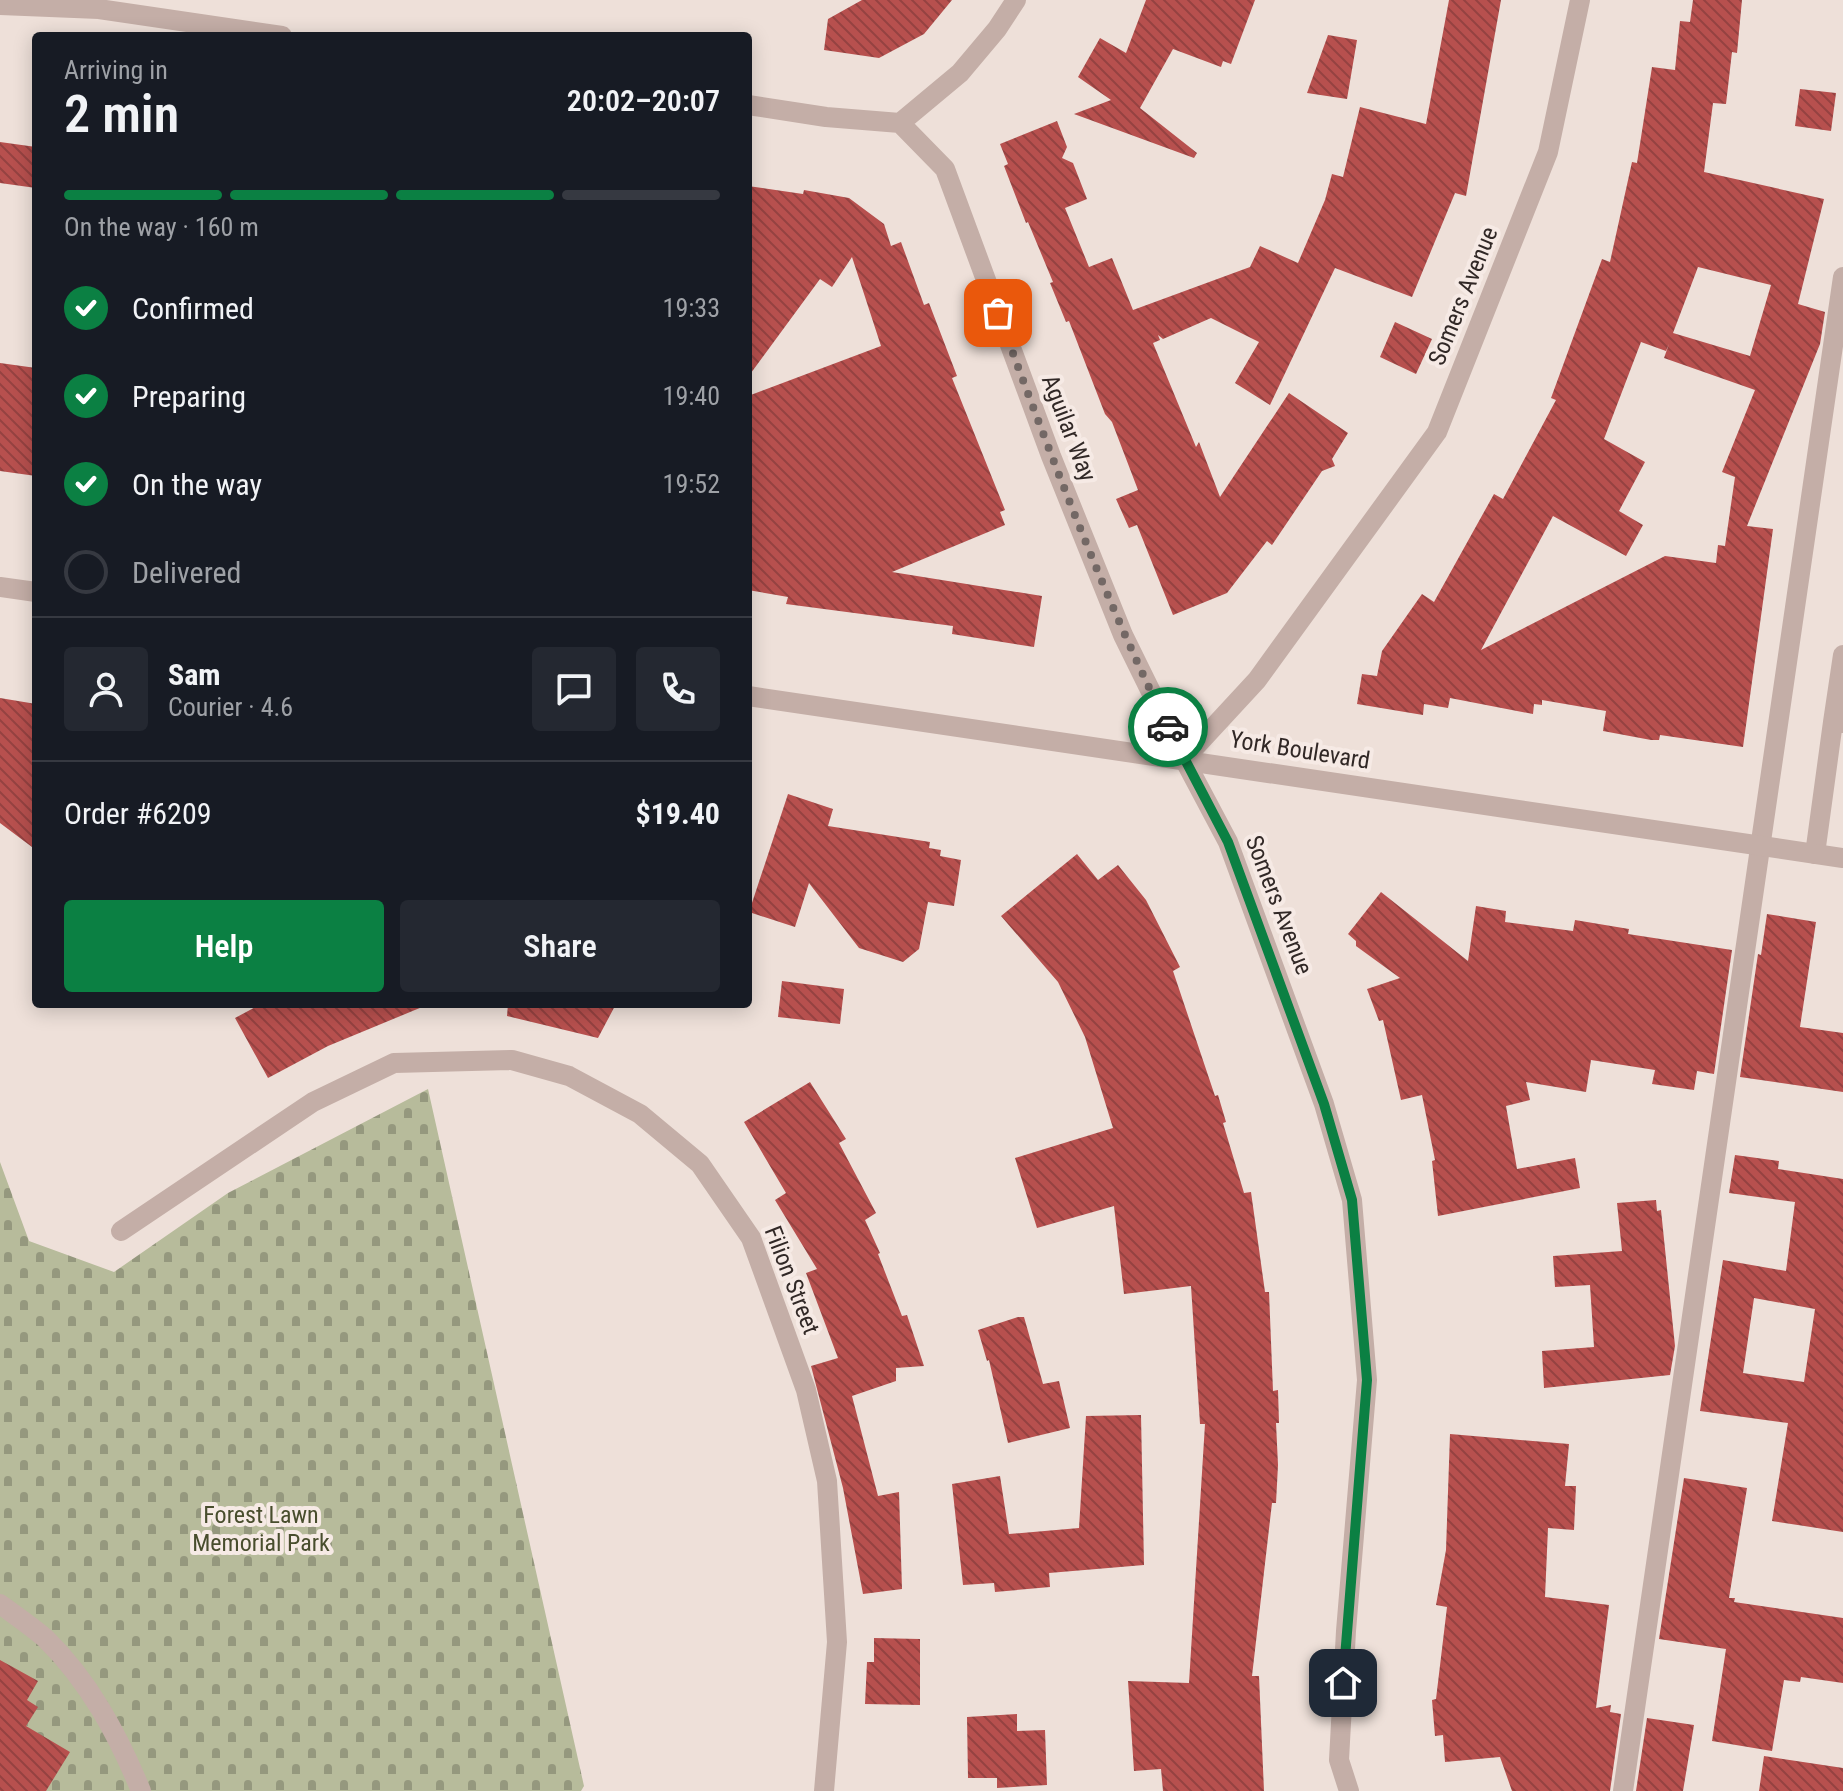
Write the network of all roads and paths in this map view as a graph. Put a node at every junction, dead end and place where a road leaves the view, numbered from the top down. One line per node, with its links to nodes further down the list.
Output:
1 (1016, 0): 7 (street)
2 (1580, 0): 15 (street, Somers Avenue)
3 (98, 4): 4 (street); 5 (street)
4 (0, 5)
5 (259, 32)
6 (752, 106): 7 (street)
7 (900, 123): 15 (street, Aguilar Way)
8 (1843, 277): 17 (street)
9 (0, 587): 10 (street)
10 (32, 591)
11 (1843, 655): 13 (street)
12 (752, 697): 15 (street, York Boulevard)
13 (1838, 722): 14 (street)
14 (1837, 745): 16 (street)
15 (1184, 759): 17 (street, York Boulevard); 24 (street, Somers Avenue)
16 (1835, 770): 18 (street)
17 (1762, 847): 18 (street, York Boulevard); 25 (street)
18 (1815, 854): 19 (street, York Boulevard)
19 (1843, 858)
20 (121, 1231): 23 (street, Filion Street)
21 (0, 1604): 22 (street)
22 (141, 1791)
23 (824, 1791)
24 (1349, 1791)
25 (1623, 1791)

